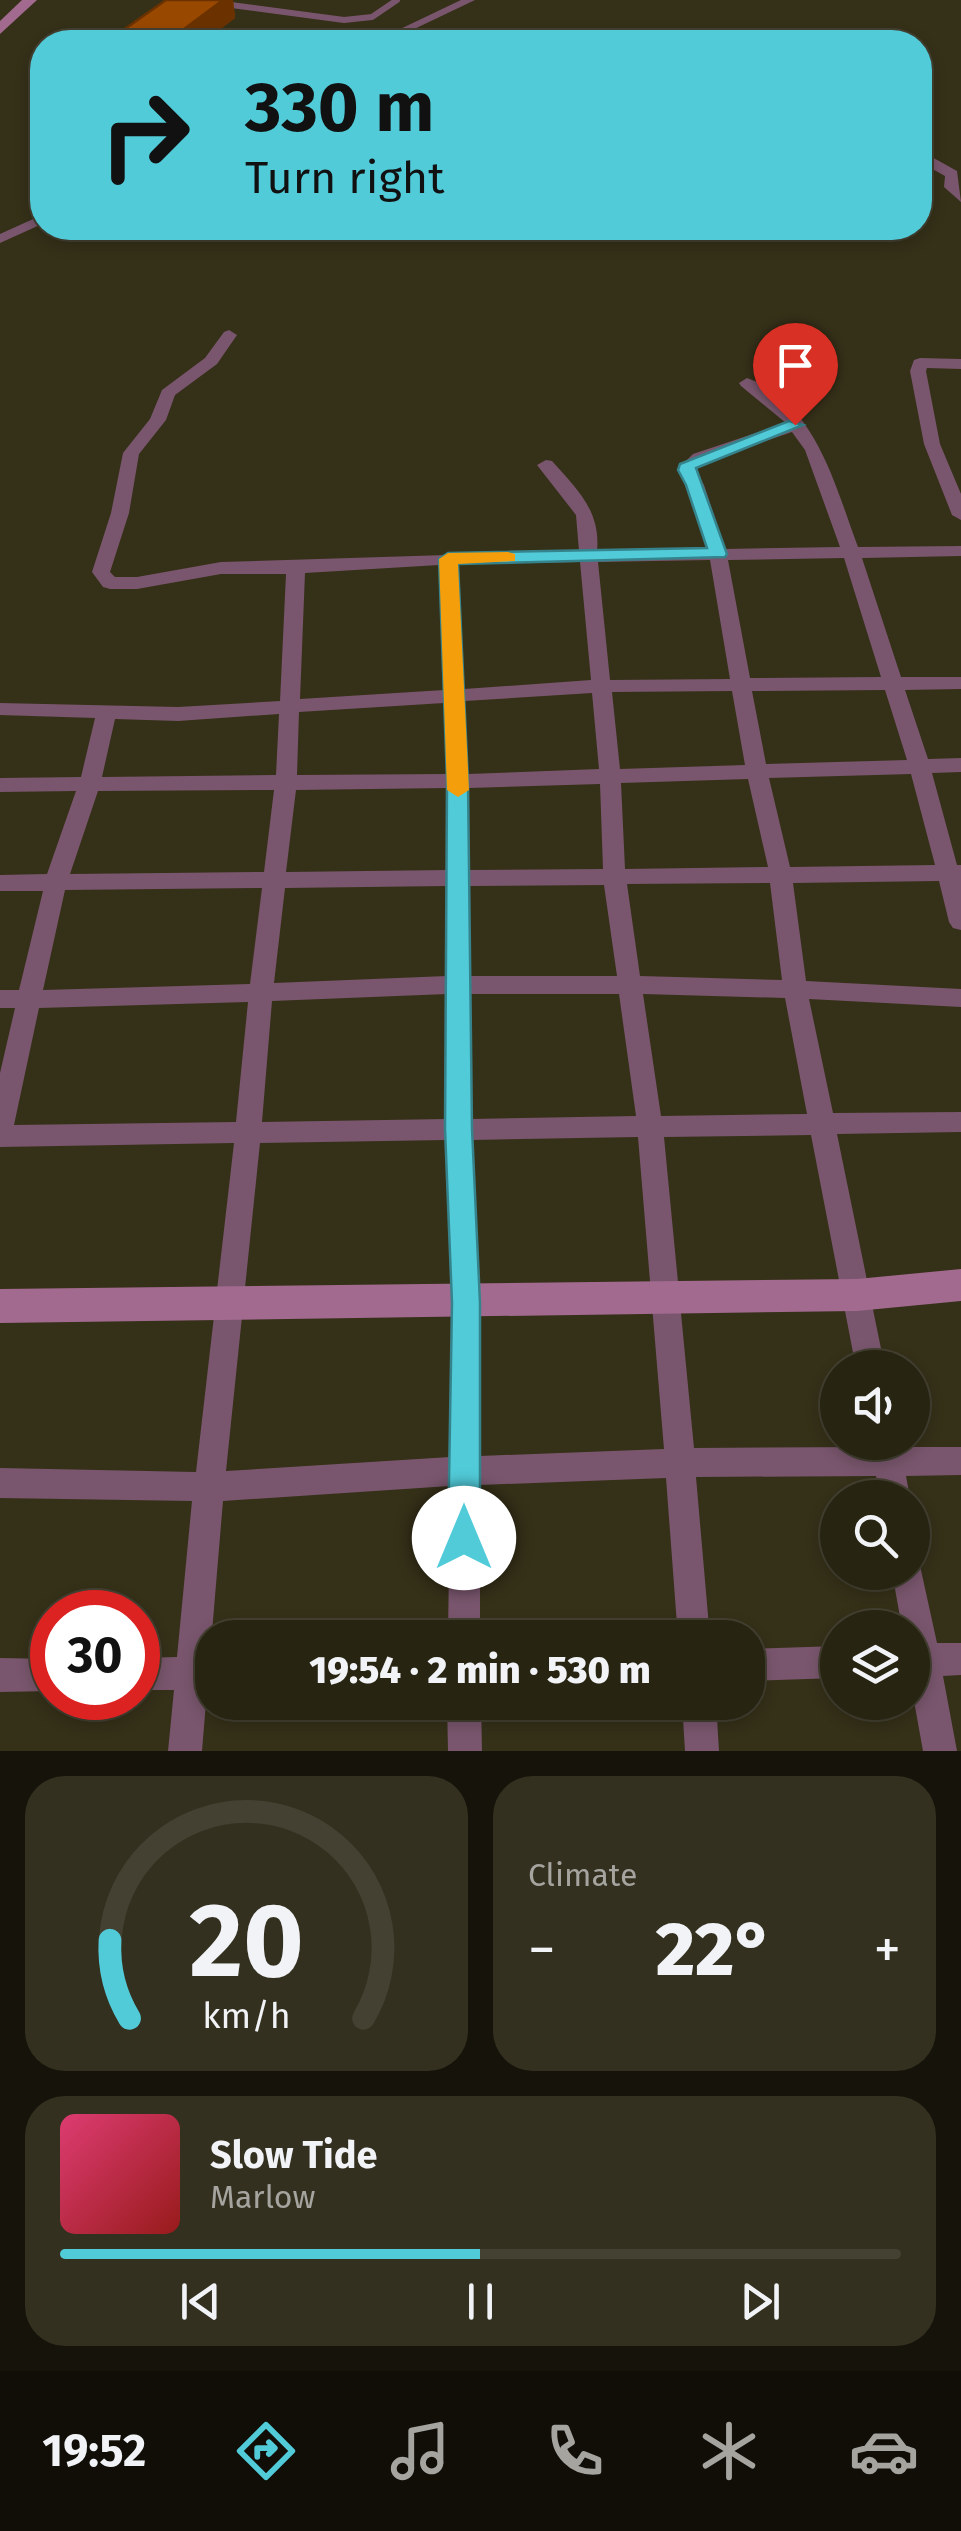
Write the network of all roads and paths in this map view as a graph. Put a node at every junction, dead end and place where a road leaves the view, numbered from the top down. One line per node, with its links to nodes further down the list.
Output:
1 (8, 0): 7 (street)
2 (30, 0): 9 (street)
3 (193, 0): 8 (lane)
4 (269, 0): 8 (lane)
5 (397, 0): 8 (lane)
6 (470, 0): 10 (street)
7 (0, 7)
8 (258, 8)
9 (0, 29)
10 (405, 30)
11 (932, 163): 12 (street)
12 (961, 198)
13 (30, 225): 14 (street)
14 (0, 239)
15 (229, 334): 26 (street)
16 (961, 364): 20 (street)
17 (747, 383): 18 (street)
18 (795, 425): 22 (street); 23 (street)
19 (546, 465): 24 (street)
20 (961, 515)
21 (961, 551): 22 (street)
22 (851, 552): 23 (street); 27 (street)
23 (718, 554): 24 (street); 29 (street)
24 (588, 556): 25 (street); 30 (street)
25 (448, 559): 26 (street); 31 (street)
26 (296, 568): 32 (street)
27 (891, 680): 28 (street); 29 (street); 36 (street)
28 (961, 682)
29 (744, 684): 30 (street); 37 (street)
30 (601, 686): 31 (street); 38 (street)
31 (451, 694): 32 (street); 40 (street)
32 (290, 706): 34 (street); 39 (street)
33 (0, 709): 34 (street)
34 (107, 711): 41 (street)
35 (961, 765): 36 (street)
36 (919, 766): 37 (street); 44 (street)
37 (757, 774): 38 (street); 43 (street)
38 (610, 776): 40 (street); 45 (street)
39 (286, 781): 40 (street); 41 (street); 47 (street)
40 (458, 781): 46 (street)
41 (90, 783): 42 (street); 49 (street)
42 (0, 785)
43 (780, 872): 44 (street); 45 (street); 53 (street)
44 (955, 873): 50 (street)
45 (614, 874): 46 (street); 52 (street)
46 (458, 875): 47 (street); 51 (street)
47 (274, 879): 49 (street); 54 (street)
48 (0, 882): 49 (street)
49 (56, 882): 57 (street)
50 (961, 922)
51 (461, 985): 52 (street); 54 (street); 62 (street)
52 (632, 985): 53 (street); 60 (street)
53 (795, 987): 55 (street); 58 (street)
54 (261, 993): 57 (street); 63 (street)
55 (961, 998)
56 (0, 999): 57 (street)
57 (30, 999): 61 (street)
58 (820, 1122): 59 (street); 60 (street); 66 (street)
59 (961, 1122)
60 (650, 1126): 62 (street); 67 (street)
61 (0, 1128)
62 (458, 1129): 63 (street); 68 (street)
63 (248, 1135): 64 (street); 70 (street)
64 (0, 1136)
65 (961, 1285): 66 (street)
66 (856, 1295): 67 (street); 71 (street)
67 (667, 1299): 68 (street); 75 (street)
68 (466, 1303): 70 (street); 76 (street)
69 (0, 1306): 70 (street)
70 (232, 1306): 78 (street)
71 (867, 1350)
72 (820, 1456): 75 (street)
73 (930, 1457): 74 (street)
74 (961, 1460)
75 (679, 1463): 76 (street); 81 (street)
76 (464, 1471): 78 (street); 80 (street)
77 (0, 1483): 78 (street)
78 (210, 1487): 79 (street)
79 (205, 1620)
80 (464, 1620)
81 (692, 1620)
82 (961, 1658): 83 (street)
83 (930, 1659)
84 (820, 1663): 85 (street)
85 (765, 1664)
86 (195, 1673): 87 (street)
87 (160, 1674)
88 (0, 1675): 89 (street)
89 (30, 1675)
90 (195, 1710): 94 (street)
91 (930, 1710): 97 (street)
92 (464, 1720): 95 (street)
93 (699, 1720): 96 (street)
94 (186, 1751)
95 (465, 1751)
96 (702, 1751)
97 (940, 1751)

